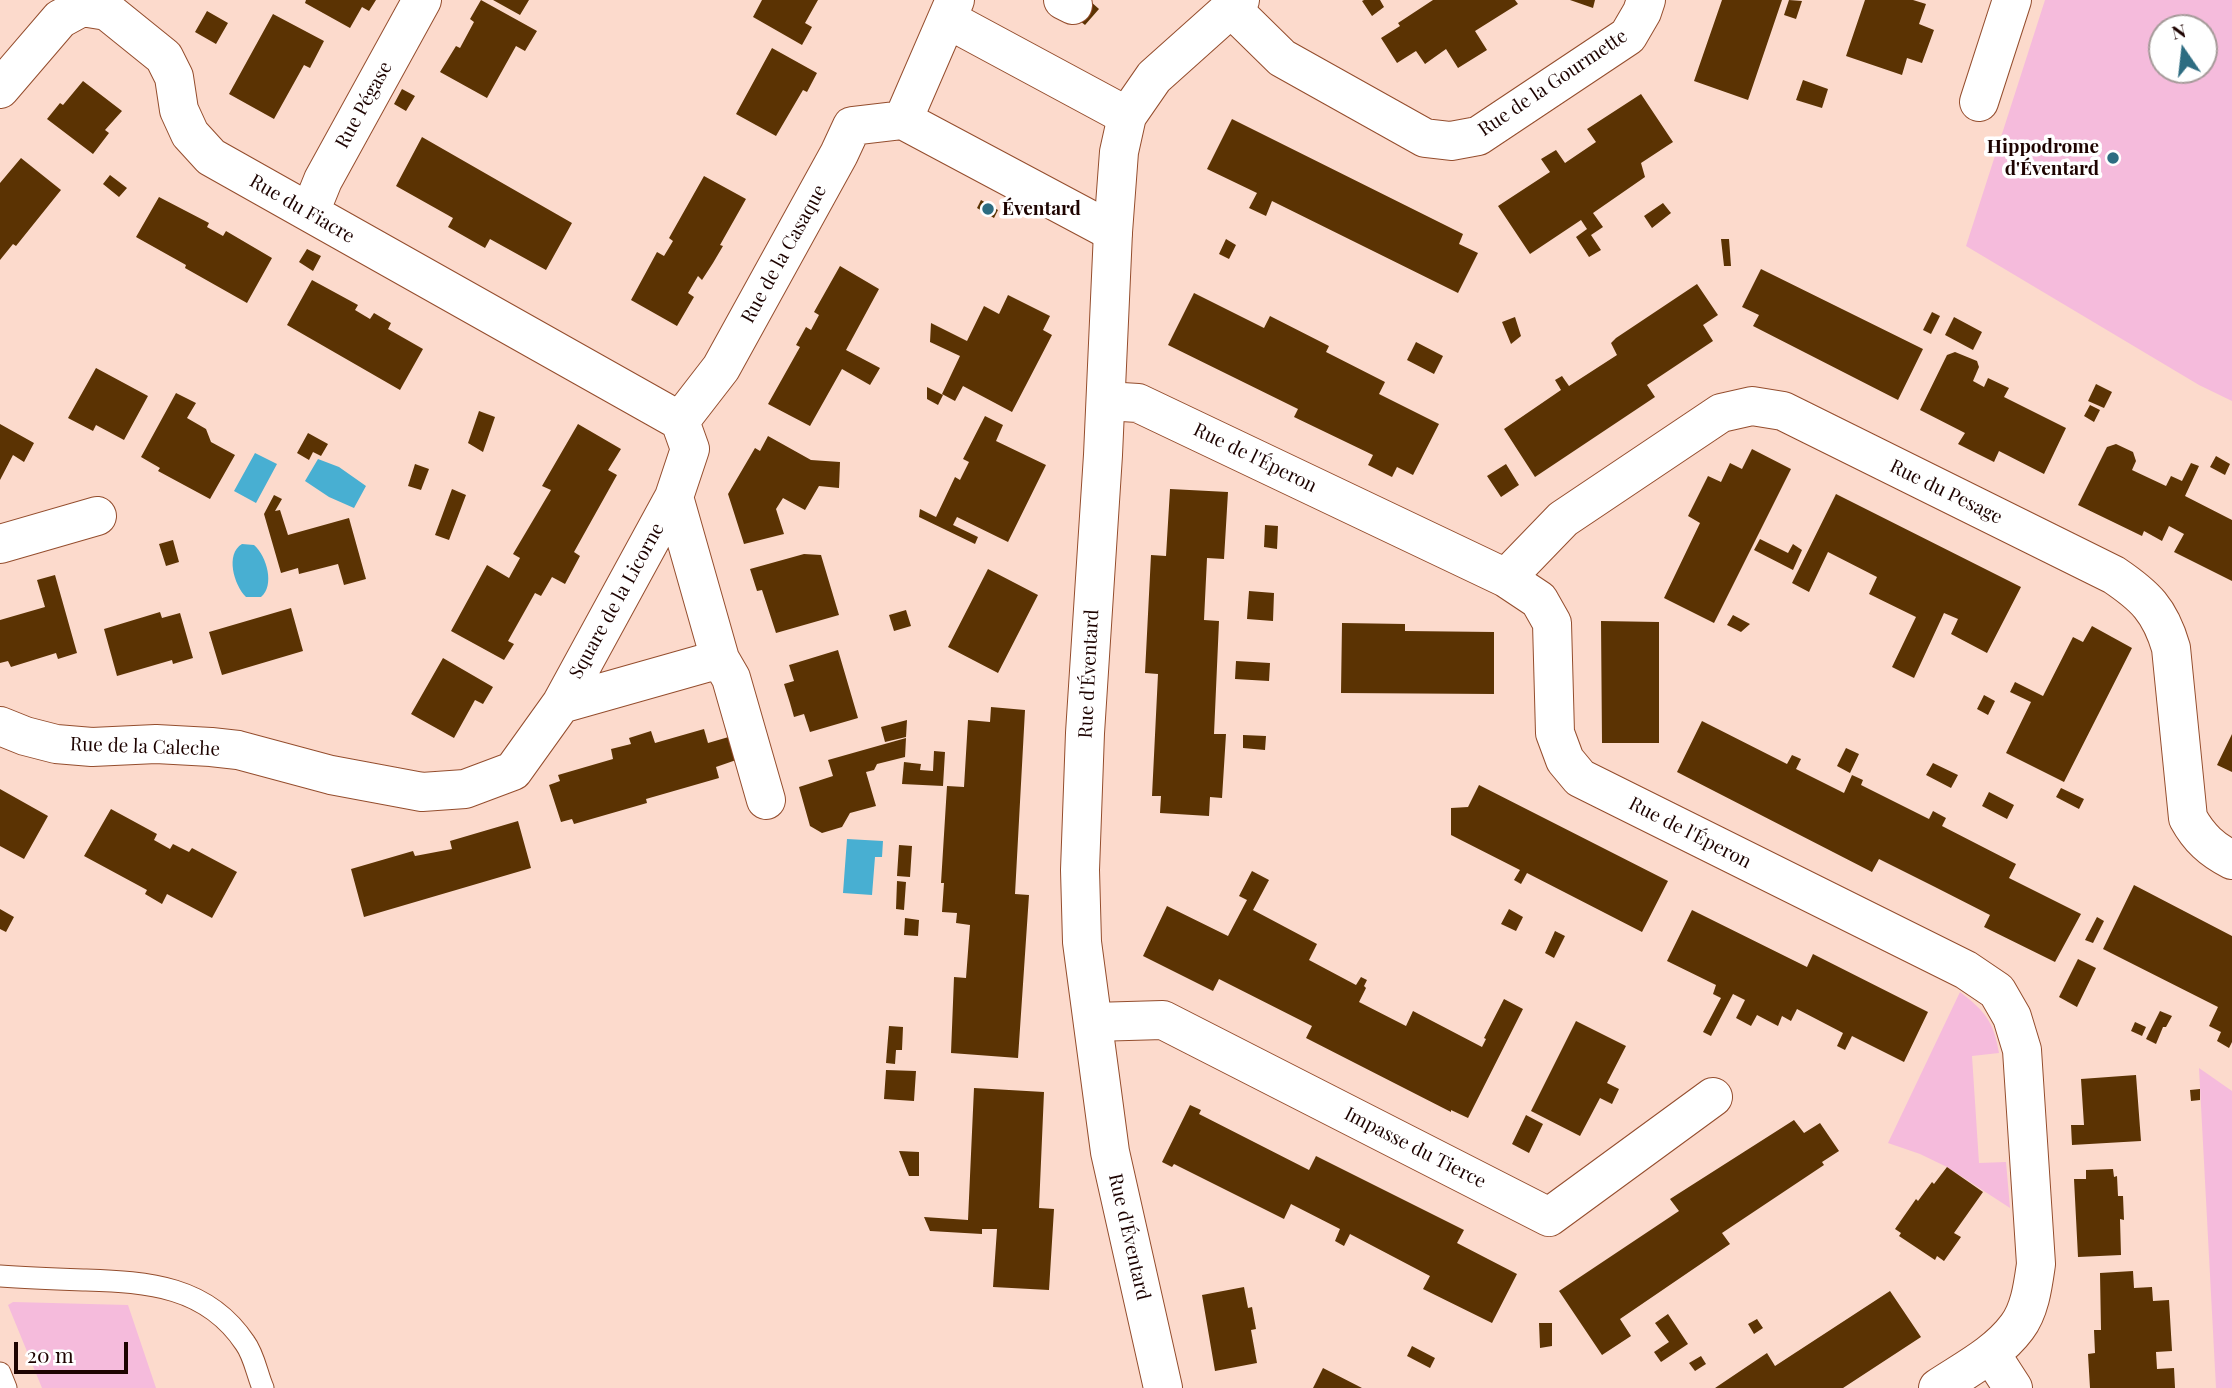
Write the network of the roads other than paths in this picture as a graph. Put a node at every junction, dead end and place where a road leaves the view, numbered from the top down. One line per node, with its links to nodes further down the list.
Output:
1 (422, 0): 10 (street, Rue Pégase)
2 (1646, 0): 4 (street, Rue de la Gourmette)
3 (2012, 0): 7 (street)
4 (1236, 4): 8 (street, Rue d'Éventard)
5 (951, 10): 8 (street); 9 (street)
6 (0, 89): 10 (street, Rue du Fiacre)
7 (1979, 102)
8 (1127, 116): 11 (street, Rue d'Éventard)
9 (903, 120): 11 (street); 13 (street, Rue de la Casaque)
10 (310, 212): 13 (street, Rue du Fiacre)
11 (1113, 232): 12 (street, Rue d'Éventard)
12 (1106, 401): 17 (street, Rue de l'Éperon); 24 (street, Rue d'Éventard)
13 (680, 421): 14 (street, Square de la Licorne)
14 (674, 498): 18 (street, Square de la Licorne); 19 (street, Square de la Licorne)
15 (97, 516): 16 (street)
16 (0, 544)
17 (1506, 578): 23 (street, Rue du Pesage); 27 (street, Rue de l'Éperon)
18 (720, 659): 19 (street, Square de la Licorne); 22 (street)
19 (561, 705): 21 (street, Square de la Licorne)
20 (0, 726): 21 (street, Rue de la Caleche)
21 (331, 775)
22 (766, 800)
23 (2232, 860)
24 (1093, 1022): 25 (street, Impasse du Tierce); 31 (street, Rue d'Éventard)
25 (1713, 1097)
26 (0, 1276): 30 (lane)
27 (1991, 1353): 32 (street, Rue de l'Éperon); 33 (street)
28 (0, 1373): 29 (lane)
29 (6, 1388)
30 (263, 1388)
31 (1163, 1388)
32 (1938, 1388)
33 (2013, 1388)

